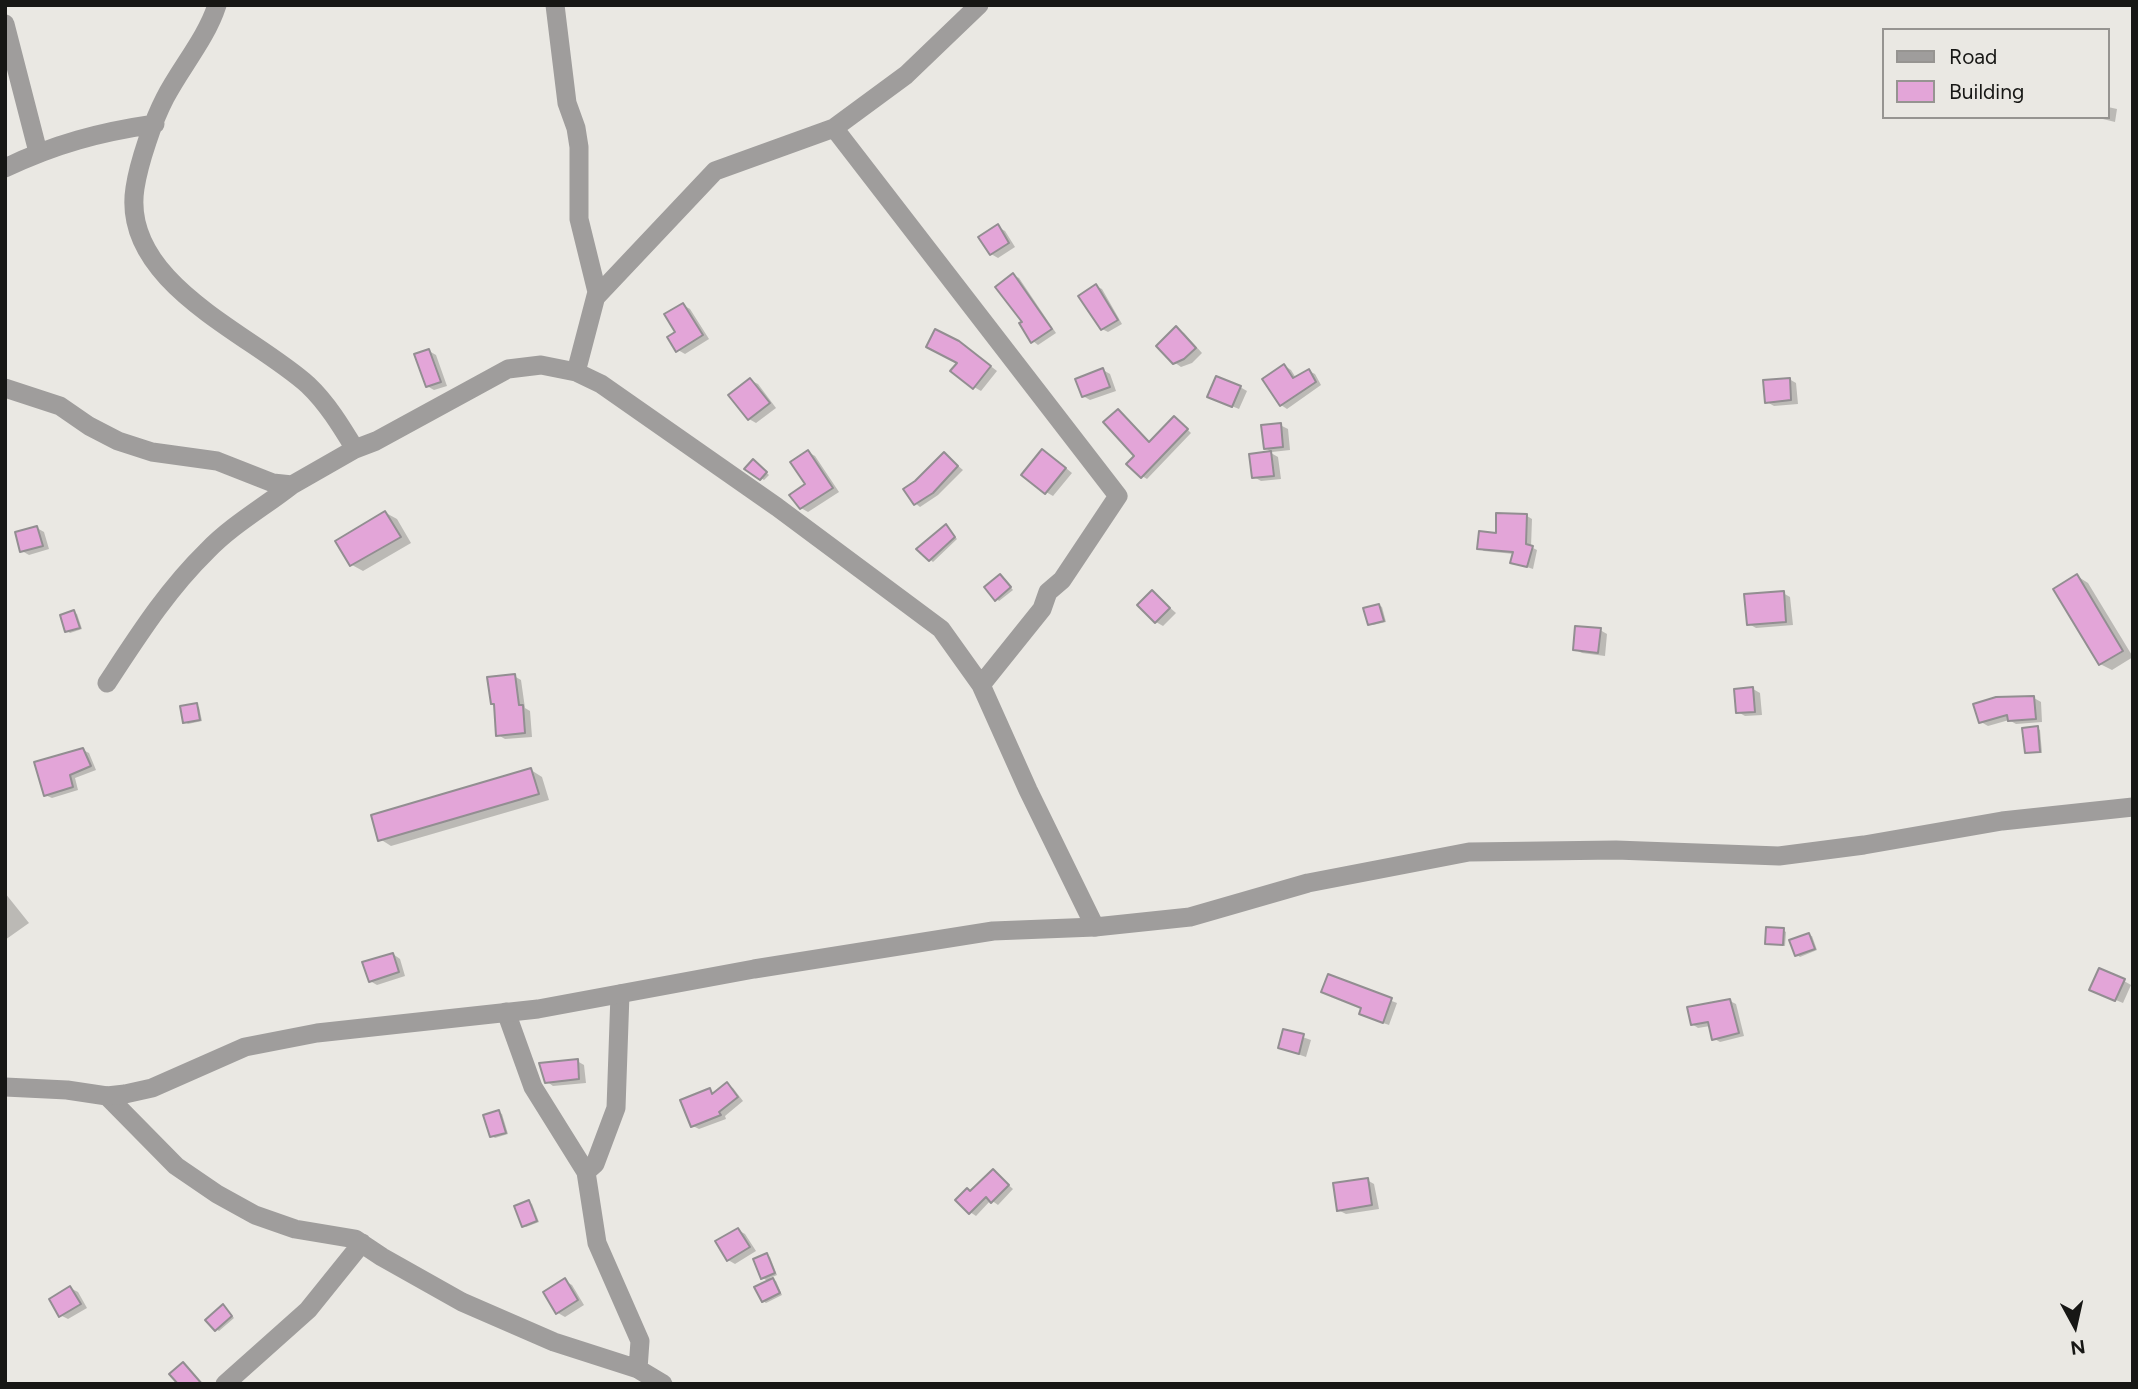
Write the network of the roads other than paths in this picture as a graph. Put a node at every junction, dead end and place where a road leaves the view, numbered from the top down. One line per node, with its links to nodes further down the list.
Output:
1 (217, 5): 5 (street)
2 (555, 5): 9 (street)
3 (979, 5): 6 (street)
4 (5, 24): 7 (street)
5 (155, 124): 7 (street); 12 (street)
6 (834, 128): 9 (street); 15 (street)
7 (38, 152): 8 (street)
8 (5, 168)
9 (596, 297): 10 (street)
10 (576, 372): 12 (street); 15 (street)
11 (5, 388): 13 (street)
12 (355, 449): 13 (street)
13 (292, 485): 14 (street)
14 (107, 683)
15 (981, 685): 17 (street)
16 (2133, 807): 17 (street)
17 (1095, 927): 18 (street)
18 (620, 994): 19 (street); 22 (street)
19 (506, 1012): 21 (street); 22 (street)
20 (5, 1087): 21 (street)
21 (107, 1096): 23 (street)
22 (586, 1172): 24 (street)
23 (362, 1243): 24 (street); 25 (street)
24 (638, 1369): 26 (street)
25 (225, 1384)
26 (663, 1384)

